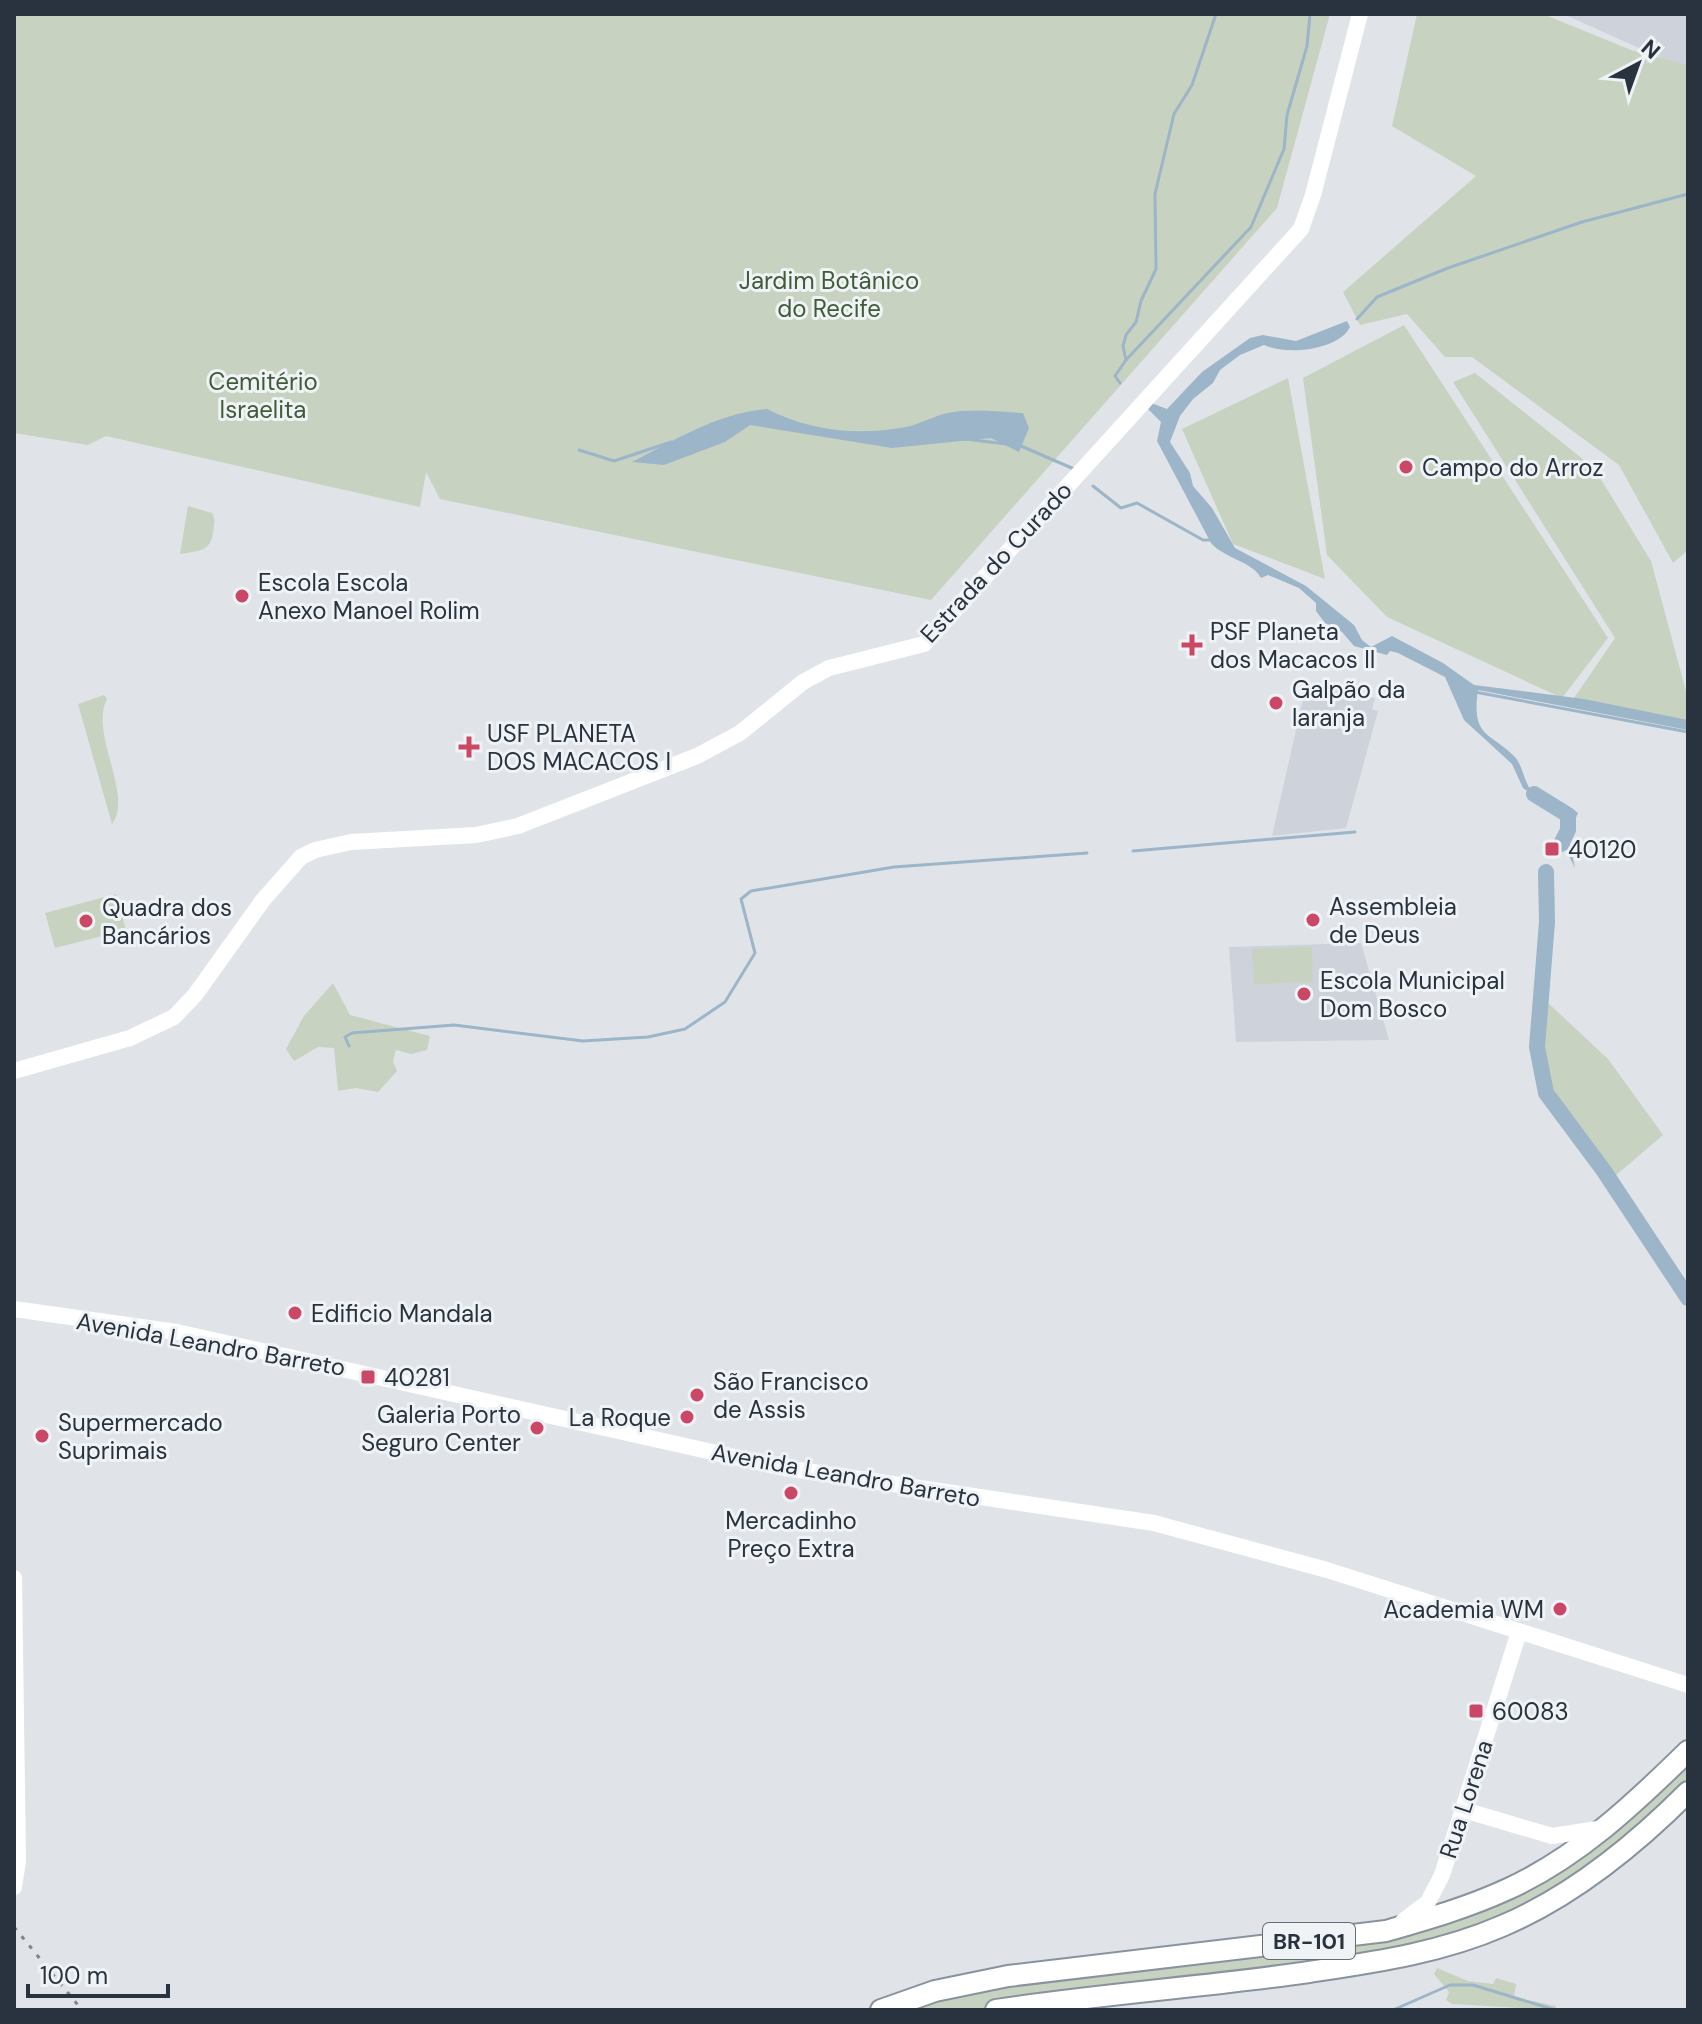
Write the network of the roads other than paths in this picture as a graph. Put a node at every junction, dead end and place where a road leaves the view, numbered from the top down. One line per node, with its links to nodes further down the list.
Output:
1 (1360, 14): 2 (main road, Estrada do Curado)
2 (14, 1071)
3 (14, 1309): 5 (main road, Avenida Leandro Barreto)
4 (14, 1578): 11 (main road)
5 (1519, 1632): 6 (main road, Avenida Leandro Barreto); 9 (main road, Rua Lorena)
6 (1688, 1685)
7 (1688, 1751): 10 (highway, BR-101)
8 (1688, 1792): 14 (highway, BR-101)
9 (1464, 1810): 10 (main road); 12 (main road, Rua Lorena)
10 (1611, 1823): 12 (highway, BR-101)
11 (14, 1887)
12 (1371, 1933): 13 (highway, BR-101)
13 (881, 2010)
14 (996, 2010)

